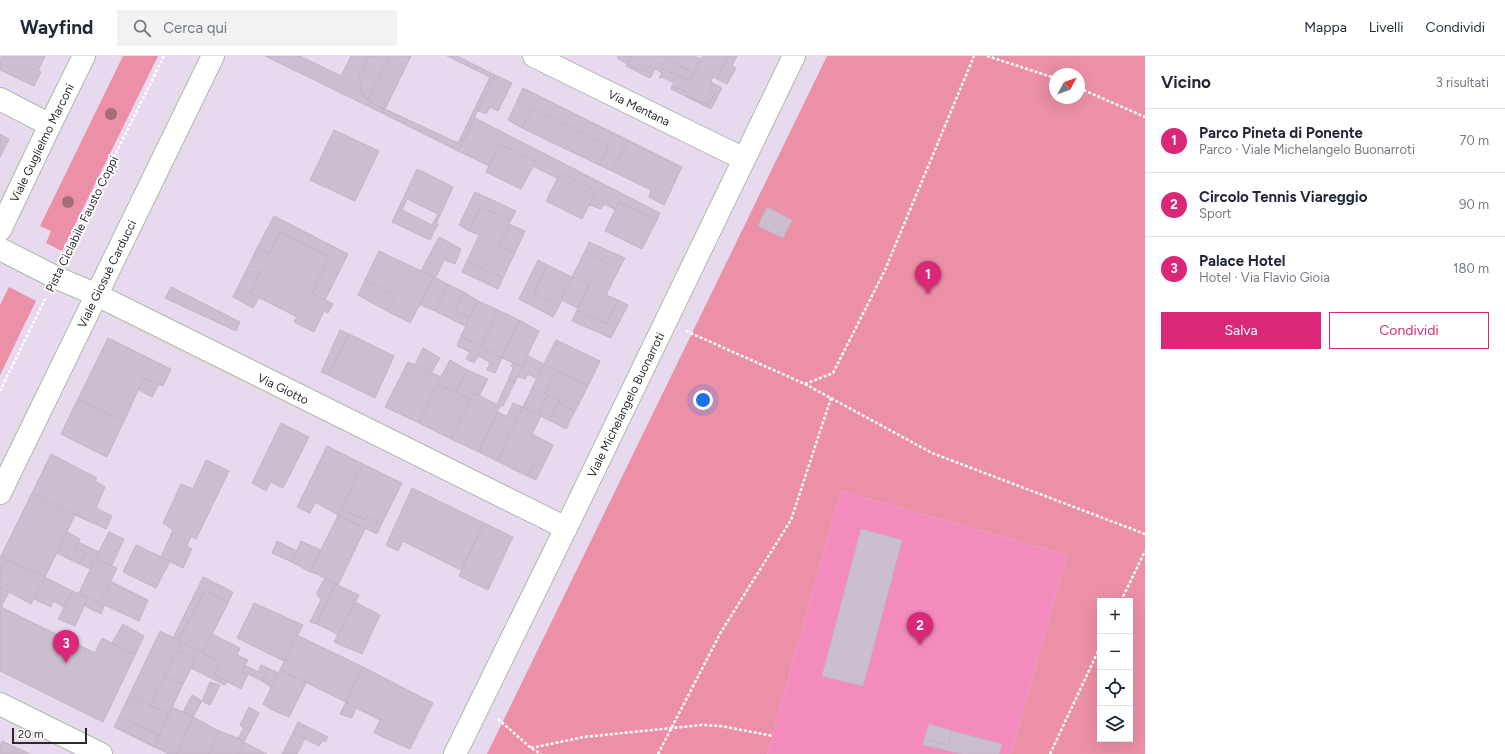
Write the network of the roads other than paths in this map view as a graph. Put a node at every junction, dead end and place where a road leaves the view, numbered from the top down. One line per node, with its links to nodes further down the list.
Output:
1 (84, 56): 6 (street, Viale Guglielmo Marconi)
2 (213, 56): 10 (street, Viale Giosuè Carducci)
3 (534, 56): 7 (street, Via Mentana)
4 (794, 56): 7 (street, Viale Michelangelo Buonarroti)
5 (0, 99): 6 (street)
6 (50, 124): 8 (street, Viale Guglielmo Marconi)
7 (744, 159): 12 (street, Viale Michelangelo Buonarroti)
8 (0, 230)
9 (0, 249): 10 (street, Via Giotto)
10 (97, 295): 11 (street, Viale Giosuè Carducci); 12 (street, Via Giotto)
11 (0, 493)
12 (566, 528): 15 (street, Viale Michelangelo Buonarroti)
13 (0, 704): 14 (street)
14 (101, 754)
15 (455, 754)

